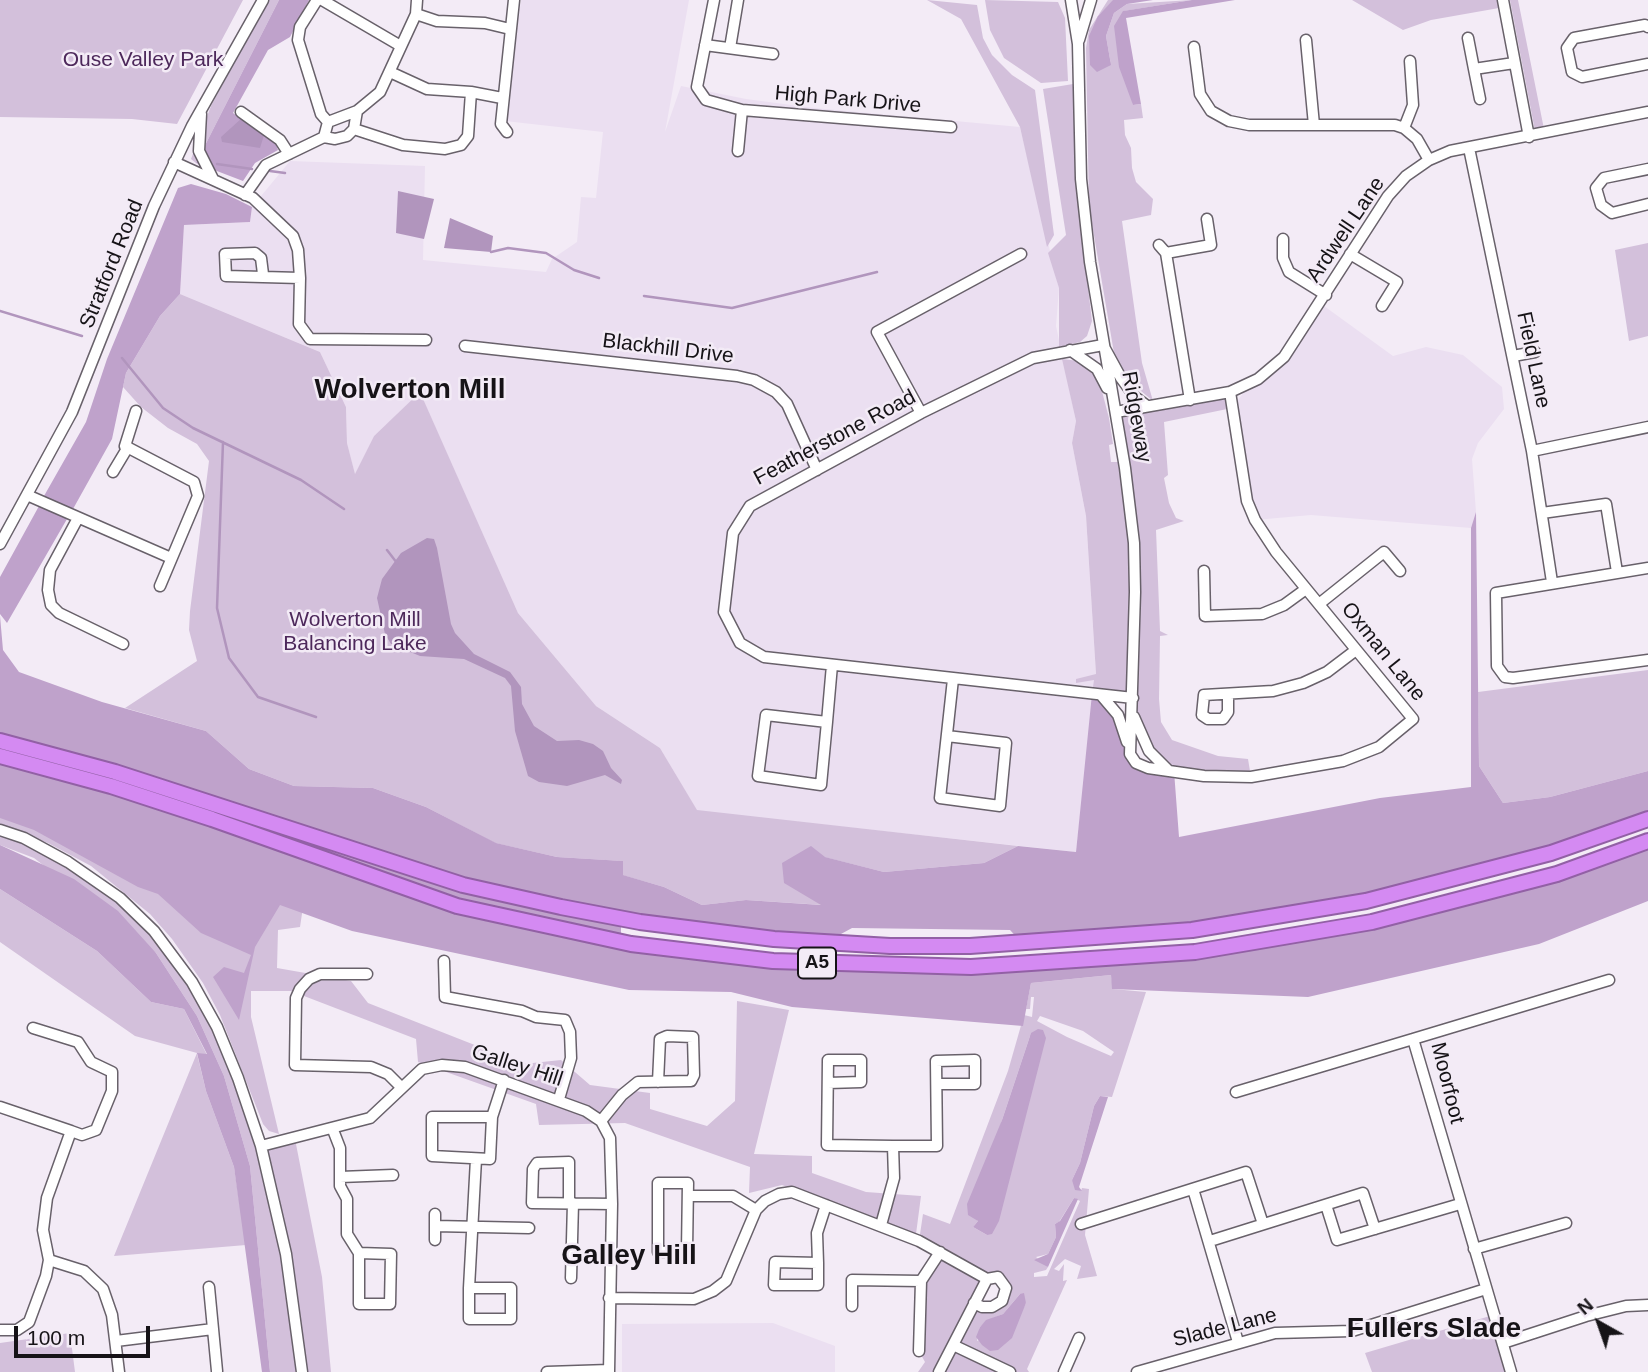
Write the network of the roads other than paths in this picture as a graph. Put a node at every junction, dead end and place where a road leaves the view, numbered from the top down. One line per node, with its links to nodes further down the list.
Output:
1 (263, 0): 29 (street, Stratford Road)
2 (319, 0): 16 (street); 34 (street)
3 (417, 0): 10 (street)
4 (514, 0): 12 (street)
5 (714, 0): 17 (street, High Park Drive)
6 (738, 0): 19 (street)
7 (1071, 0): 15 (street, Ridgeway)
8 (1091, 0): 15 (street, Ridgeway)
9 (1503, 0): 22 (street)
10 (416, 14): 12 (street); 16 (street)
11 (1648, 27): 23 (street)
12 (510, 29): 27 (street)
13 (1468, 38): 24 (street)
14 (1306, 40): 35 (street)
15 (1079, 44): 60 (street, Ridgeway)
16 (400, 45): 25 (street)
17 (705, 45): 19 (street); 30 (street, High Park Drive)
18 (1194, 47): 35 (street)
19 (730, 48): 20 (street)
20 (773, 54)
21 (1410, 61): 37 (street)
22 (1514, 62): 24 (street); 41 (street)
23 (1648, 64)
24 (1474, 69): 28 (street)
25 (390, 72): 26 (street); 31 (street)
26 (471, 92): 27 (street); 38 (street)
27 (502, 98): 39 (street)
28 (1480, 99)
29 (201, 110): 46 (street, Stratford Road); 48 (street)
30 (743, 110): 36 (street, High Park Drive); 43 (street, High Park Drive)
31 (357, 111): 34 (street); 38 (street)
32 (241, 112): 44 (street)
33 (1648, 112): 41 (street, Ardwell Lane)
34 (328, 121): 40 (street)
35 (1314, 125): 37 (street)
36 (951, 127)
37 (1404, 128): 45 (street)
38 (354, 129): 40 (street)
39 (507, 132)
40 (324, 137): 44 (street)
41 (1529, 137): 42 (street, Ardwell Lane)
42 (1469, 148): 45 (street, Ardwell Lane); 64 (street, Field Lane)
43 (738, 151)
44 (289, 154): 49 (street)
45 (1429, 160): 54 (street, Ardwell Lane)
46 (174, 162): 48 (street); 76 (street, Stratford Road)
47 (1648, 169): 50 (street)
48 (212, 179): 49 (street)
49 (245, 195): 56 (street)
50 (1648, 204)
51 (1207, 219): 66 (street)
52 (1283, 240): 57 (street)
53 (1021, 254): 70 (street)
54 (1350, 254): 57 (street, Ardwell Lane); 58 (street)
55 (263, 274): 56 (street)
56 (300, 278): 59 (street)
57 (1326, 295): 65 (street, Ardwell Lane)
58 (1382, 306)
59 (426, 340)
60 (1103, 345): 62 (street, Featherstone Road); 67 (street); 69 (street, Ridgeway)
61 (465, 346): 74 (street, Blackhill Drive)
62 (1069, 350): 69 (street); 70 (street, Featherstone Road)
63 (1535, 352): 64 (street)
64 (1513, 356): 73 (street, Field Lane)
65 (1230, 392): 66 (street, Ardwell Lane); 87 (street, Oxman Lane)
66 (1190, 400): 67 (street, Ardwell Lane)
67 (1147, 406): 69 (street, Ardwell Lane)
68 (136, 411): 72 (street)
69 (1115, 412): 96 (street, Ridgeway)
70 (921, 413): 74 (street, Featherstone Road)
71 (1648, 427): 73 (street)
72 (128, 447): 75 (street); 80 (street)
73 (1532, 452): 77 (street, Field Lane)
74 (817, 470): 92 (street, Featherstone Road)
75 (113, 472)
76 (27, 495): 78 (street); 79 (street, Stratford Road)
77 (1542, 513): 84 (street); 85 (street, Field Lane)
78 (78, 517): 80 (street); 89 (street)
79 (0, 544)
80 (171, 558): 86 (street)
81 (1648, 568): 84 (street)
82 (1203, 571): 87 (street)
83 (1400, 571): 88 (street)
84 (1617, 572): 85 (street)
85 (1552, 582): 91 (street)
86 (159, 586)
87 (1306, 589): 88 (street, Oxman Lane)
88 (1319, 604): 90 (street, Oxman Lane)
89 (123, 644)
90 (1356, 650): 94 (street); 103 (street, Oxman Lane)
91 (1648, 660)
92 (832, 665): 93 (street, Featherstone Road); 98 (street)
93 (953, 680): 95 (street, Featherstone Road); 99 (street)
94 (1227, 694)
95 (1101, 695): 96 (street, Featherstone Road); 101 (street)
96 (1133, 698): 97 (street, Ridgeway)
97 (1132, 713): 101 (street, Ridgeway); 103 (street)
98 (827, 722): 98 (street)
99 (947, 736): 99 (street)
100 (0, 741): 104 (highway, A5)
101 (1129, 749): 103 (street)
102 (0, 756): 106 (highway, A5)
103 (1168, 770)
104 (1648, 819)
105 (0, 830): 124 (street)
106 (1648, 841)
107 (444, 961): 118 (street)
108 (368, 974): 116 (street)
109 (1609, 980): 111 (street, Moorfoot)
110 (33, 1028): 123 (street)
111 (1413, 1039): 117 (street); 133 (street, Moorfoot)
112 (504, 1080): 116 (street, Galley Hill); 118 (street, Galley Hill); 120 (street)
113 (658, 1082): 113 (street); 121 (street)
114 (828, 1083): 125 (street)
115 (937, 1084): 115 (street); 125 (street)
116 (401, 1087): 122 (street, Galley Hill)
117 (1236, 1092)
118 (559, 1099): 121 (street, Galley Hill)
119 (0, 1107): 123 (street)
120 (492, 1117): 126 (street); 126 (street)
121 (601, 1121): 132 (street)
122 (333, 1130): 124 (street, Galley Hill); 128 (street)
123 (71, 1131): 151 (street)
124 (261, 1146): 172 (street)
125 (893, 1146): 142 (street)
126 (476, 1159): 141 (street)
127 (393, 1175): 128 (street)
128 (340, 1177): 150 (street)
129 (1193, 1189): 139 (street); 140 (street); 147 (street)
130 (689, 1196): 130 (street); 136 (street)
131 (571, 1203): 131 (street); 132 (street); 153 (street)
132 (612, 1204): 159 (street)
133 (1460, 1204): 145 (street); 148 (street, Moorfoot)
134 (827, 1205): 136 (street); 142 (street); 152 (street)
135 (1326, 1205): 140 (street); 145 (street); 145 (street)
136 (756, 1210): 159 (street)
137 (435, 1214): 143 (street)
138 (1566, 1223): 148 (street)
139 (1082, 1224)
140 (1263, 1224): 147 (street)
141 (473, 1225): 143 (street); 144 (street); 157 (street)
142 (881, 1225): 149 (street)
143 (435, 1226): 146 (street)
144 (529, 1228)
145 (1374, 1229)
146 (435, 1240)
147 (1210, 1241): 167 (street)
148 (1474, 1250): 158 (street, Moorfoot)
149 (940, 1252): 154 (street); 155 (street)
150 (359, 1254): 150 (street)
151 (49, 1260): 164 (street); 166 (street)
152 (818, 1263): 152 (street)
153 (571, 1278)
154 (987, 1279): 160 (street); 160 (street)
155 (921, 1281): 162 (street); 170 (street)
156 (209, 1287): 163 (street)
157 (470, 1288): 157 (street)
158 (1486, 1289): 167 (street, Slade Lane); 168 (street, Moorfoot)
159 (609, 1298): 174 (street)
160 (974, 1303): 169 (street)
161 (1648, 1305): 168 (street)
162 (852, 1306)
163 (213, 1329): 166 (street); 171 (street)
164 (0, 1330)
165 (1079, 1338): 179 (street)
166 (116, 1341): 175 (street)
167 (1238, 1342): 180 (street, Slade Lane)
168 (1503, 1343): 181 (street, Moorfoot)
169 (953, 1345): 177 (street); 178 (street)
170 (919, 1351)
171 (217, 1371)
172 (302, 1371)
173 (568, 1371): 174 (street); 176 (street)
174 (608, 1371)
175 (119, 1372)
176 (547, 1372)
177 (939, 1372)
178 (1010, 1372)
179 (1064, 1372)
180 (1137, 1372)
181 (1511, 1372)

